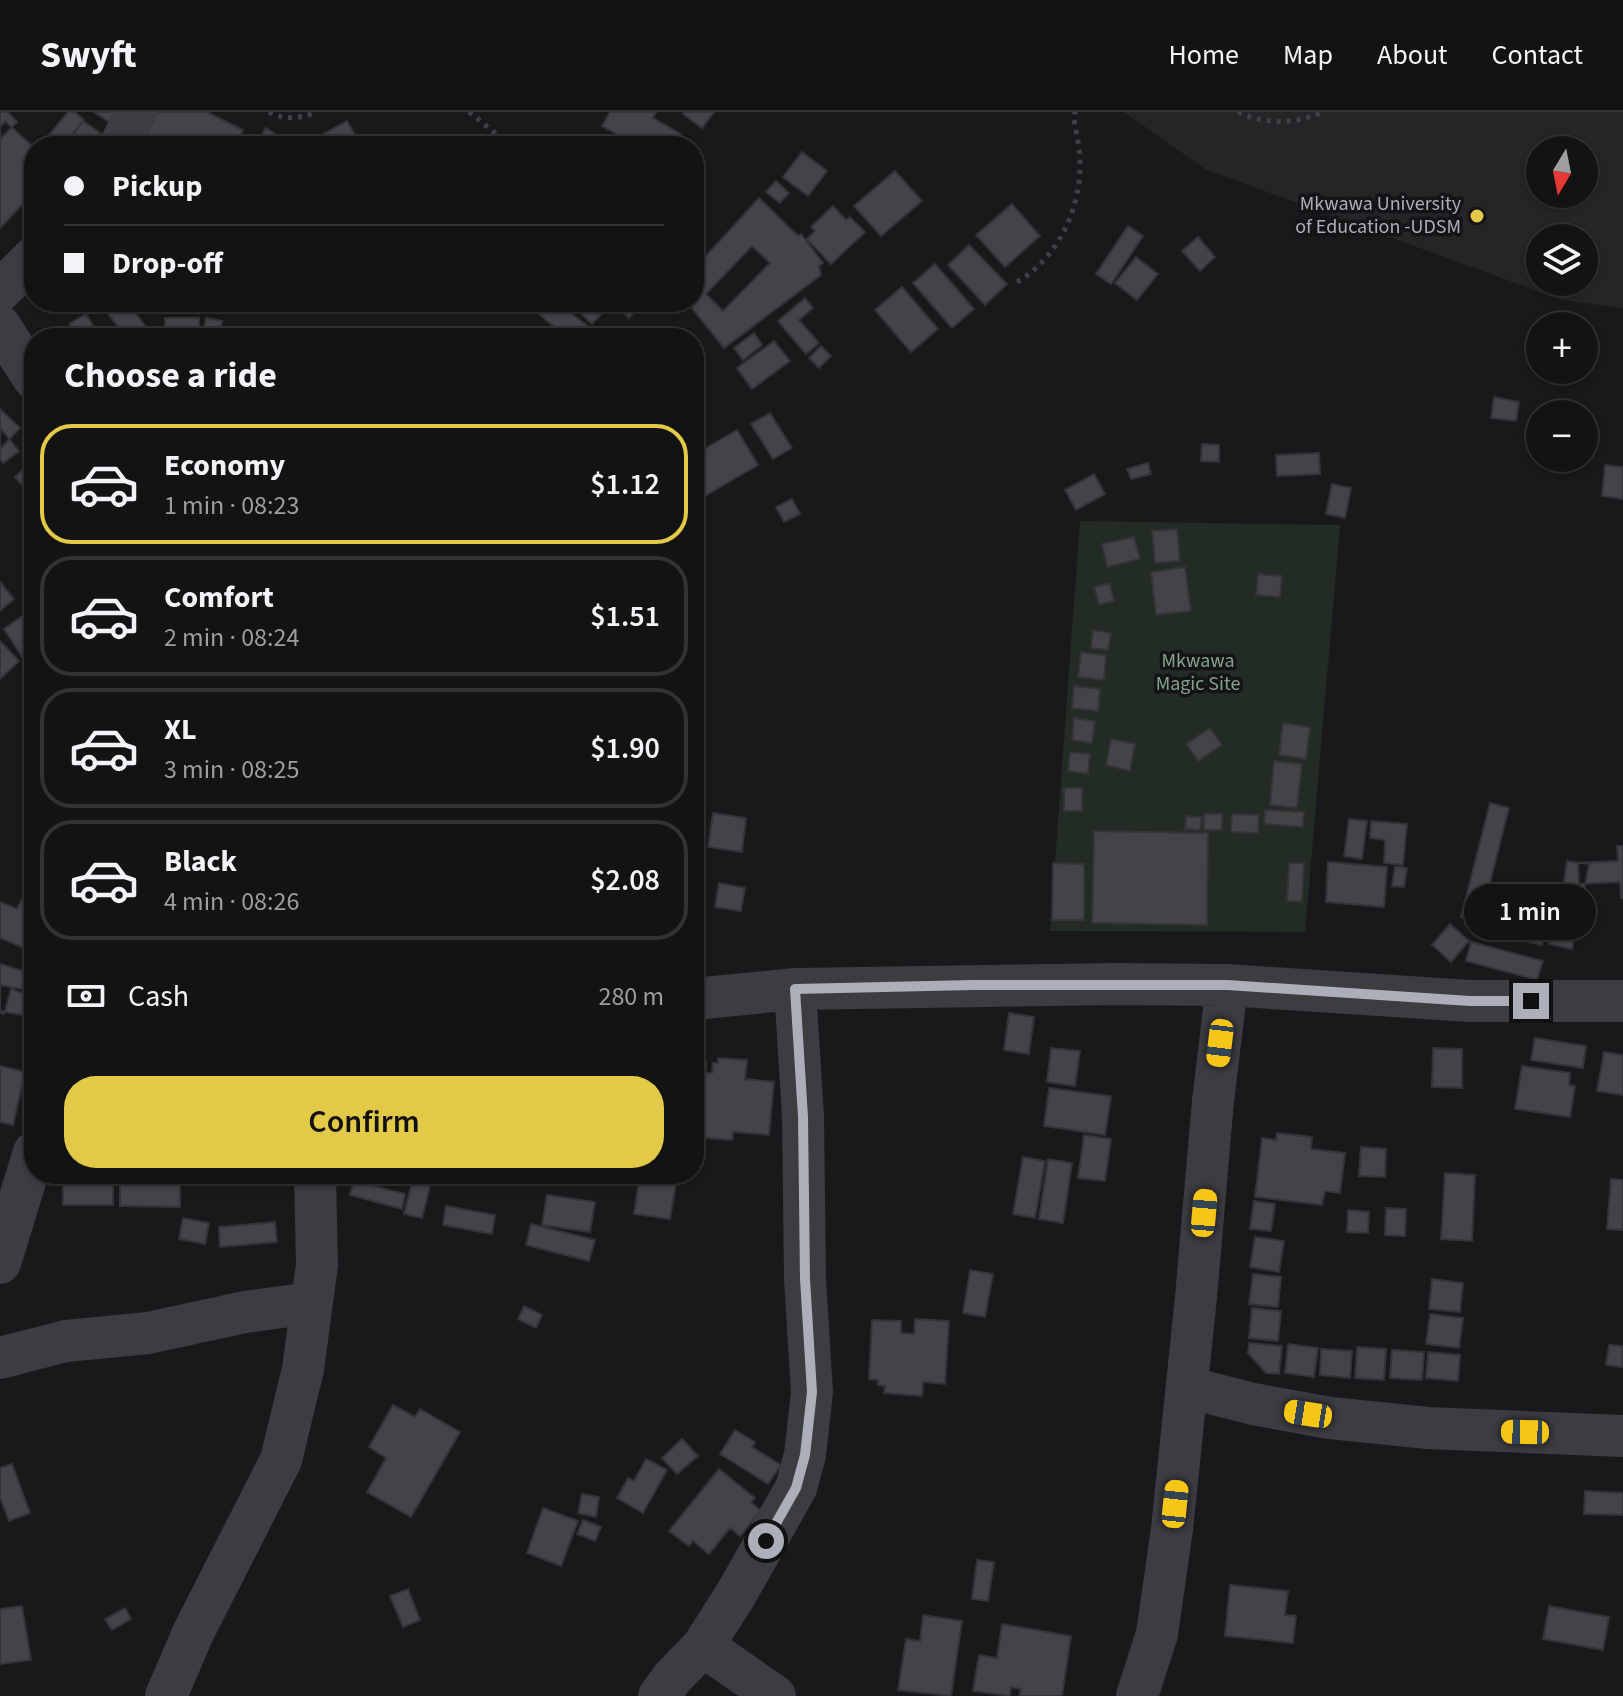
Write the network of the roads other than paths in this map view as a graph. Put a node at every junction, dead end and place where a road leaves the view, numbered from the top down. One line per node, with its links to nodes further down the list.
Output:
1 (136, 112): 2 (street)
2 (125, 136)
3 (24, 267): 4 (street)
4 (0, 291)
5 (2, 336): 6 (street)
6 (24, 366)
7 (1227, 985): 8 (street); 10 (street); 16 (street)
8 (795, 989): 9 (street); 18 (street)
9 (704, 998)
10 (1623, 1001)
11 (24, 1184): 13 (street)
12 (315, 1184): 14 (street)
13 (0, 1263)
14 (311, 1303): 15 (street); 19 (street)
15 (0, 1358)
16 (1187, 1387): 17 (street); 22 (street)
17 (1623, 1436)
18 (703, 1646): 20 (street); 21 (street)
19 (166, 1696)
20 (659, 1696)
21 (775, 1696)
22 (1137, 1696)

